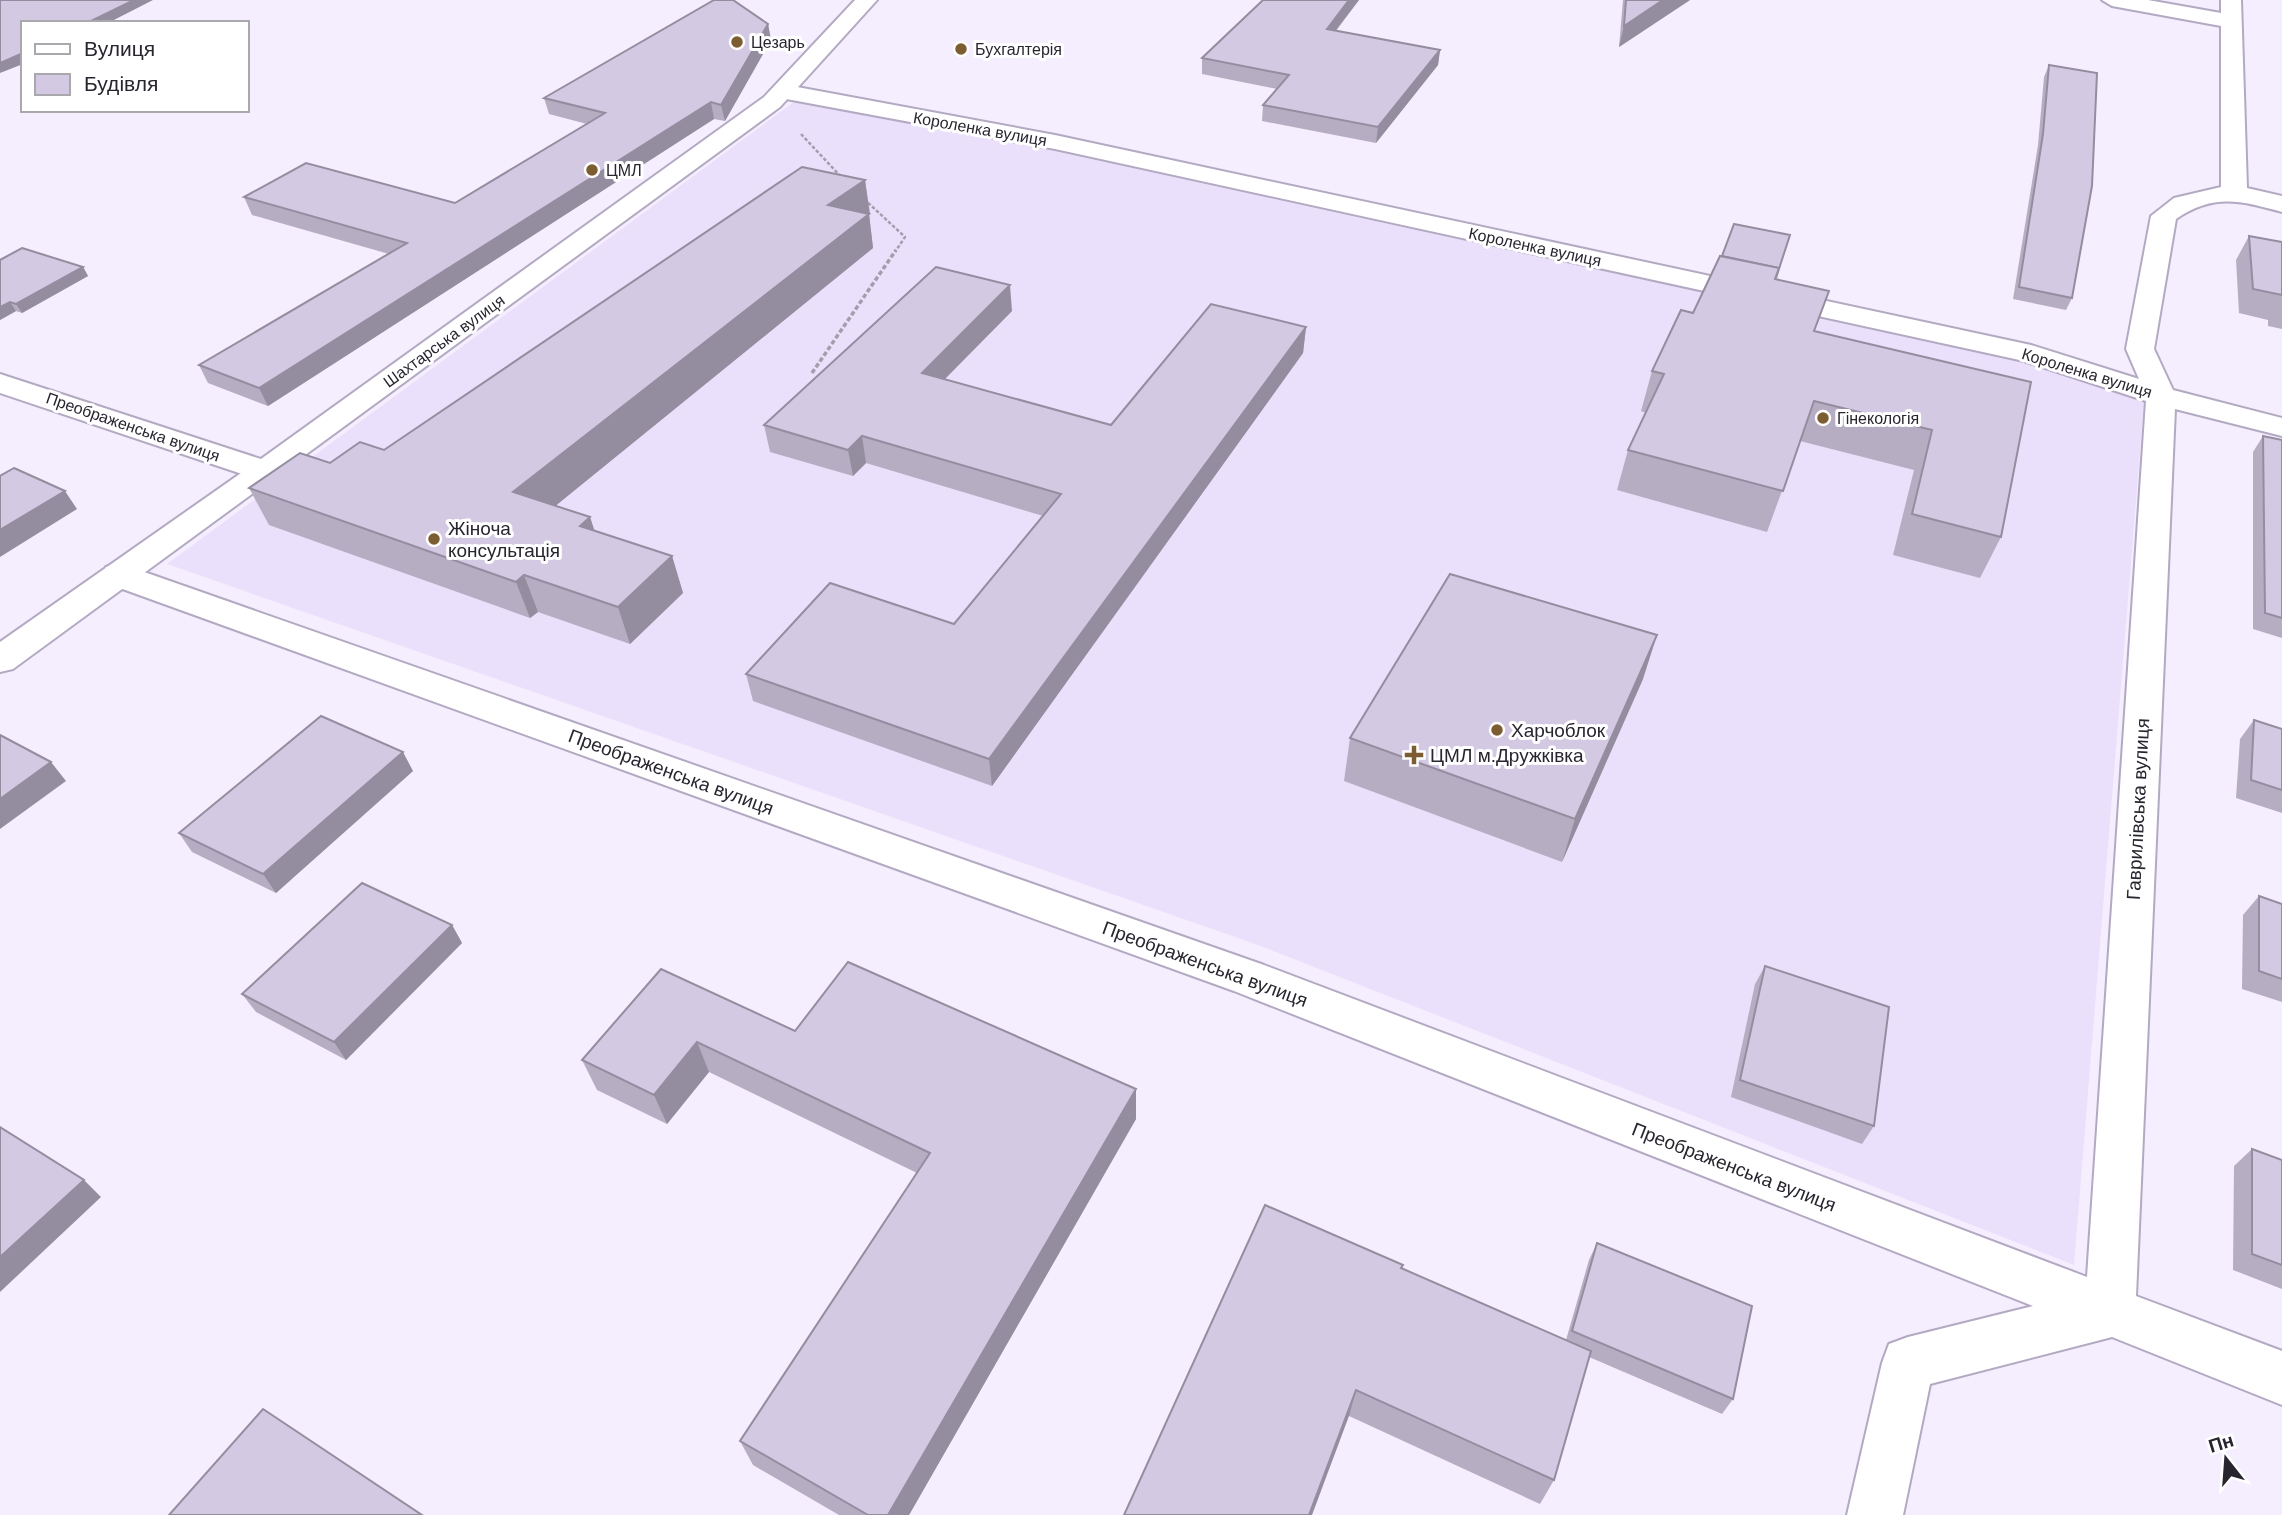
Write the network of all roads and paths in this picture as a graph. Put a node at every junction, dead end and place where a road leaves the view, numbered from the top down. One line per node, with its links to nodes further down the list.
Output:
1 (867, 0): 4 (street, Шахтарська вулиця)
2 (2112, 0): 3 (street)
3 (2231, 10): 6 (street)
4 (777, 97): 5 (path); 11 (street, Короленка вулиця); 13 (street, Шахтарська вулиця)
5 (844, 180)
6 (2234, 192): 8 (street); 11 (street, Гаврилівська вулиця)
7 (864, 199): 9 (path)
8 (2282, 204)
9 (812, 373)
10 (0, 383): 13 (street, Преображенська вулиця)
11 (2161, 396): 12 (street, Короленка вулиця); 16 (street, Гаврилівська вулиця)
12 (2282, 427)
13 (265, 471): 14 (street, Шахтарська вулиця)
14 (118, 575): 15 (street, Шахтарська вулиця); 16 (street, Преображенська вулиця)
15 (0, 660)
16 (2110, 1313): 17 (street, Преображенська вулиця); 18 (street)
17 (2282, 1378)
18 (1875, 1515)

